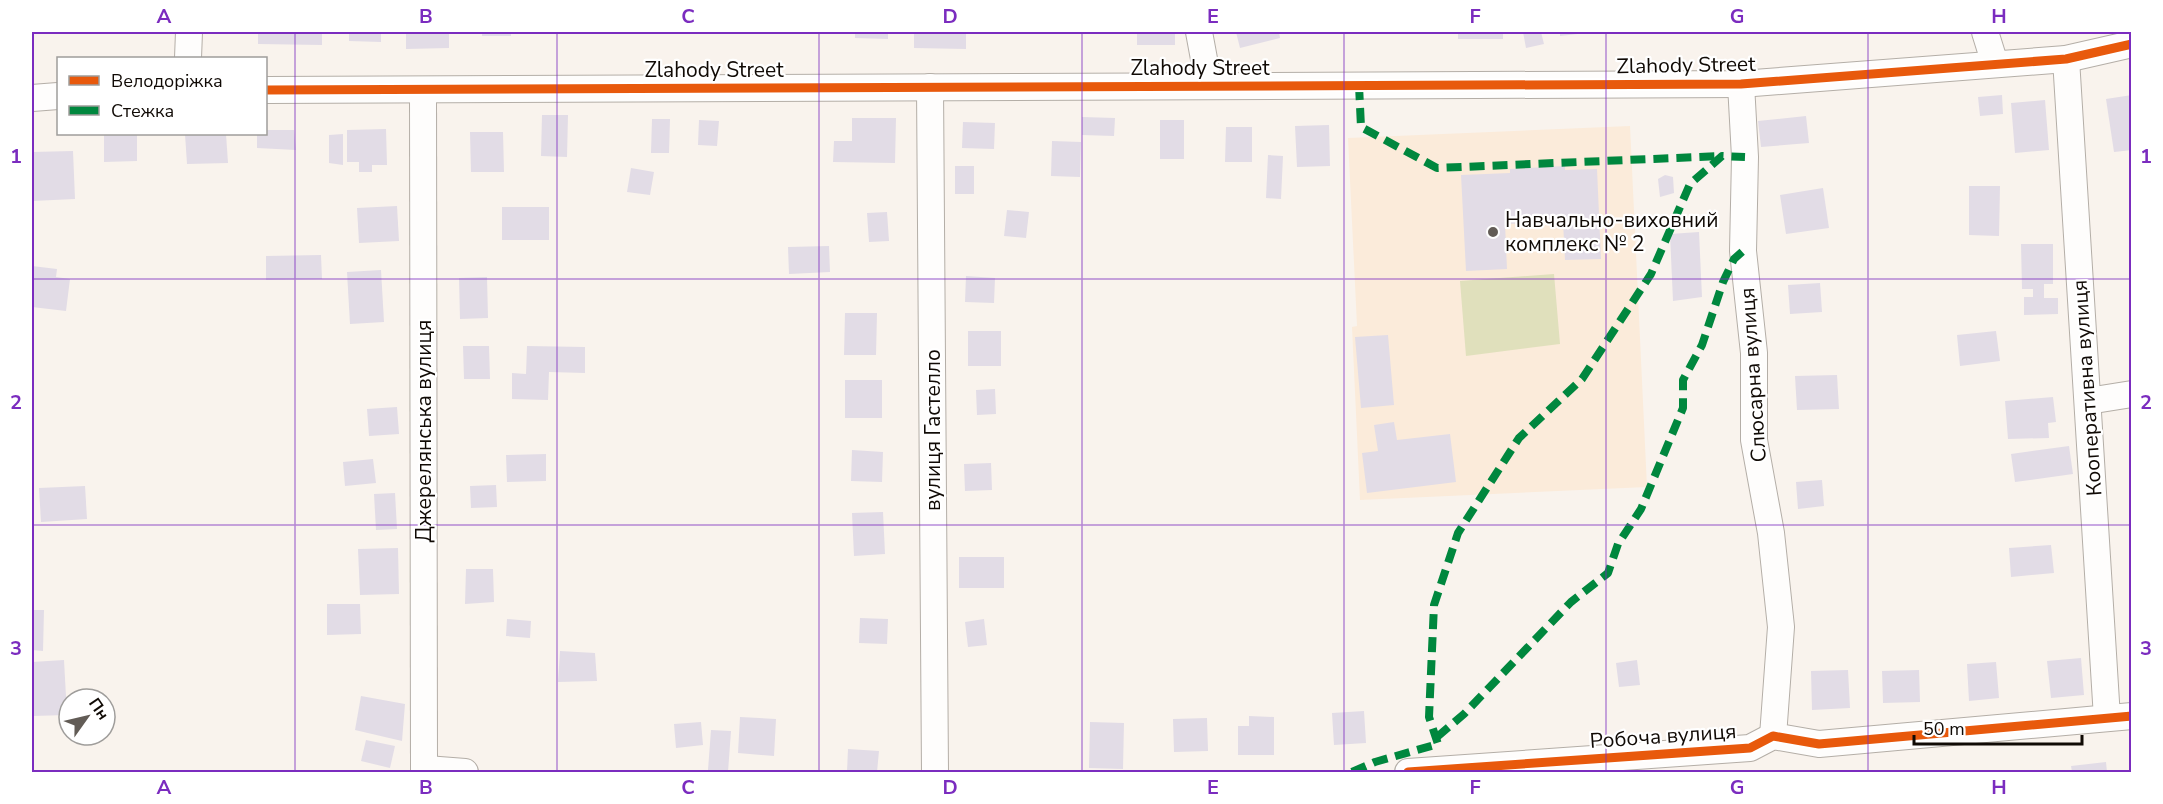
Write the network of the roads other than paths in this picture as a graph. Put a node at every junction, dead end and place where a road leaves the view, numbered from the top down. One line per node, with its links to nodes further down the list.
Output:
1 (189, 32): 5 (street)
2 (1199, 32): 9 (street)
3 (1985, 32): 7 (street)
4 (2132, 44): 6 (street, Zlahody Street)
5 (188, 57)
6 (2066, 59): 7 (street, Zlahody Street); 16 (street, Кооперативна вулиця)
7 (1995, 64): 8 (street, Zlahody Street)
8 (1741, 84): 9 (street, Zlahody Street); 18 (street, Слюсарна вулиця)
9 (1209, 86): 10 (street, Zlahody Street)
10 (930, 87): 12 (street, Zlahody Street); 21 (street, вулиця Гастелло)
11 (267, 90): 12 (street, Zlahody Street)
12 (423, 90): 19 (street, Джерелянська вулиця)
13 (57, 96): 14 (street)
14 (32, 98)
15 (2132, 394): 16 (street)
16 (2088, 401): 17 (street, Кооперативна вулиця)
17 (2119, 717): 18 (street)
18 (1773, 736): 22 (street, Робоча вулиця)
19 (425, 771): 20 (street)
20 (465, 772)
21 (935, 772)
22 (1408, 772)

